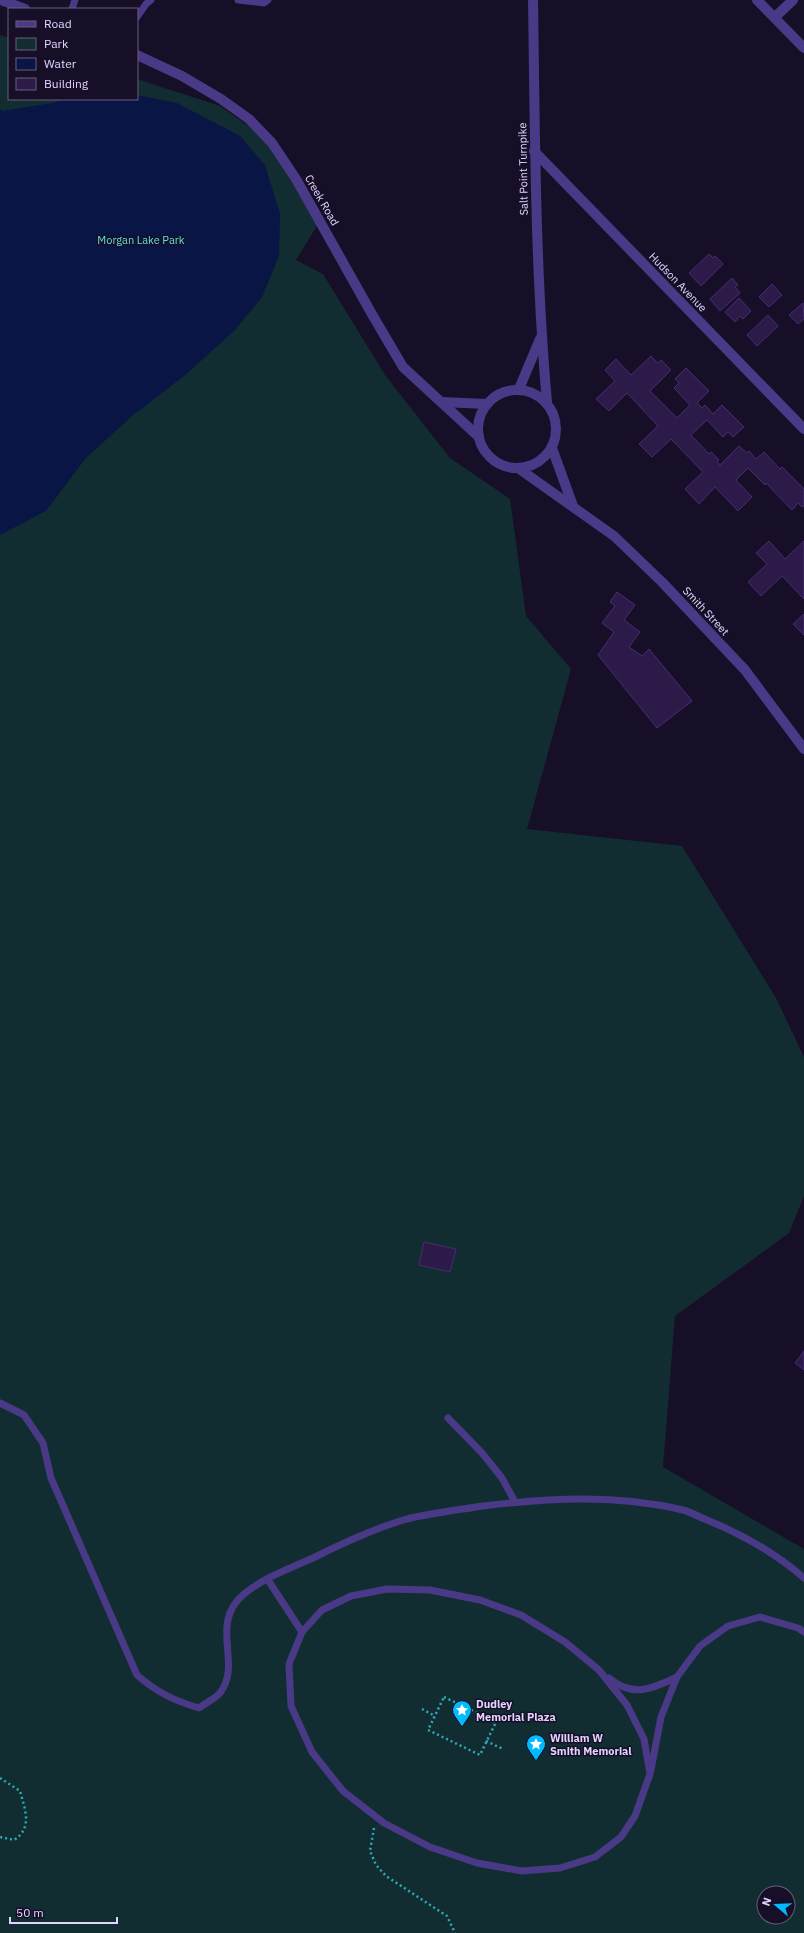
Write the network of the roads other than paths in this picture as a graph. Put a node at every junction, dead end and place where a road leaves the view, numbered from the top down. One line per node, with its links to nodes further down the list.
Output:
1 (1, 0): 8 (street)
2 (151, 0): 9 (lane)
3 (238, 0): 4 (lane)
4 (268, 0)
5 (533, 0): 13 (street, Salt Point Turnpike)
6 (757, 0): 10 (street)
7 (793, 0): 10 (street)
8 (22, 8)
9 (138, 16)
10 (775, 17): 11 (street)
11 (804, 48)
12 (138, 54): 16 (street, Creek Road)
13 (534, 151): 14 (street, Salt Point Turnpike); 19 (street, Hudson Avenue)
14 (541, 338): 15 (street, Salt Point Turnpike); 17 (street, Salt Point Turnpike)
15 (519, 389): 17 (street); 18 (street)
16 (442, 402): 18 (street); 20 (street, Creek Road)
17 (546, 402): 21 (street)
18 (487, 404): 20 (street)
19 (804, 429)
20 (479, 437): 22 (street)
21 (552, 448): 22 (street); 23 (street)
22 (518, 468): 23 (street, Smith Street)
23 (573, 506): 24 (street, Smith Street)
24 (804, 749)
25 (0, 1403): 29 (lane)
26 (448, 1418): 27 (lane)
27 (515, 1502): 28 (lane); 29 (lane)
28 (804, 1578)
29 (268, 1580): 30 (lane)
30 (302, 1632): 32 (lane); 34 (lane)
31 (804, 1632): 33 (lane)
32 (599, 1670): 33 (lane); 34 (lane)
33 (677, 1677): 34 (lane)
34 (650, 1774)

